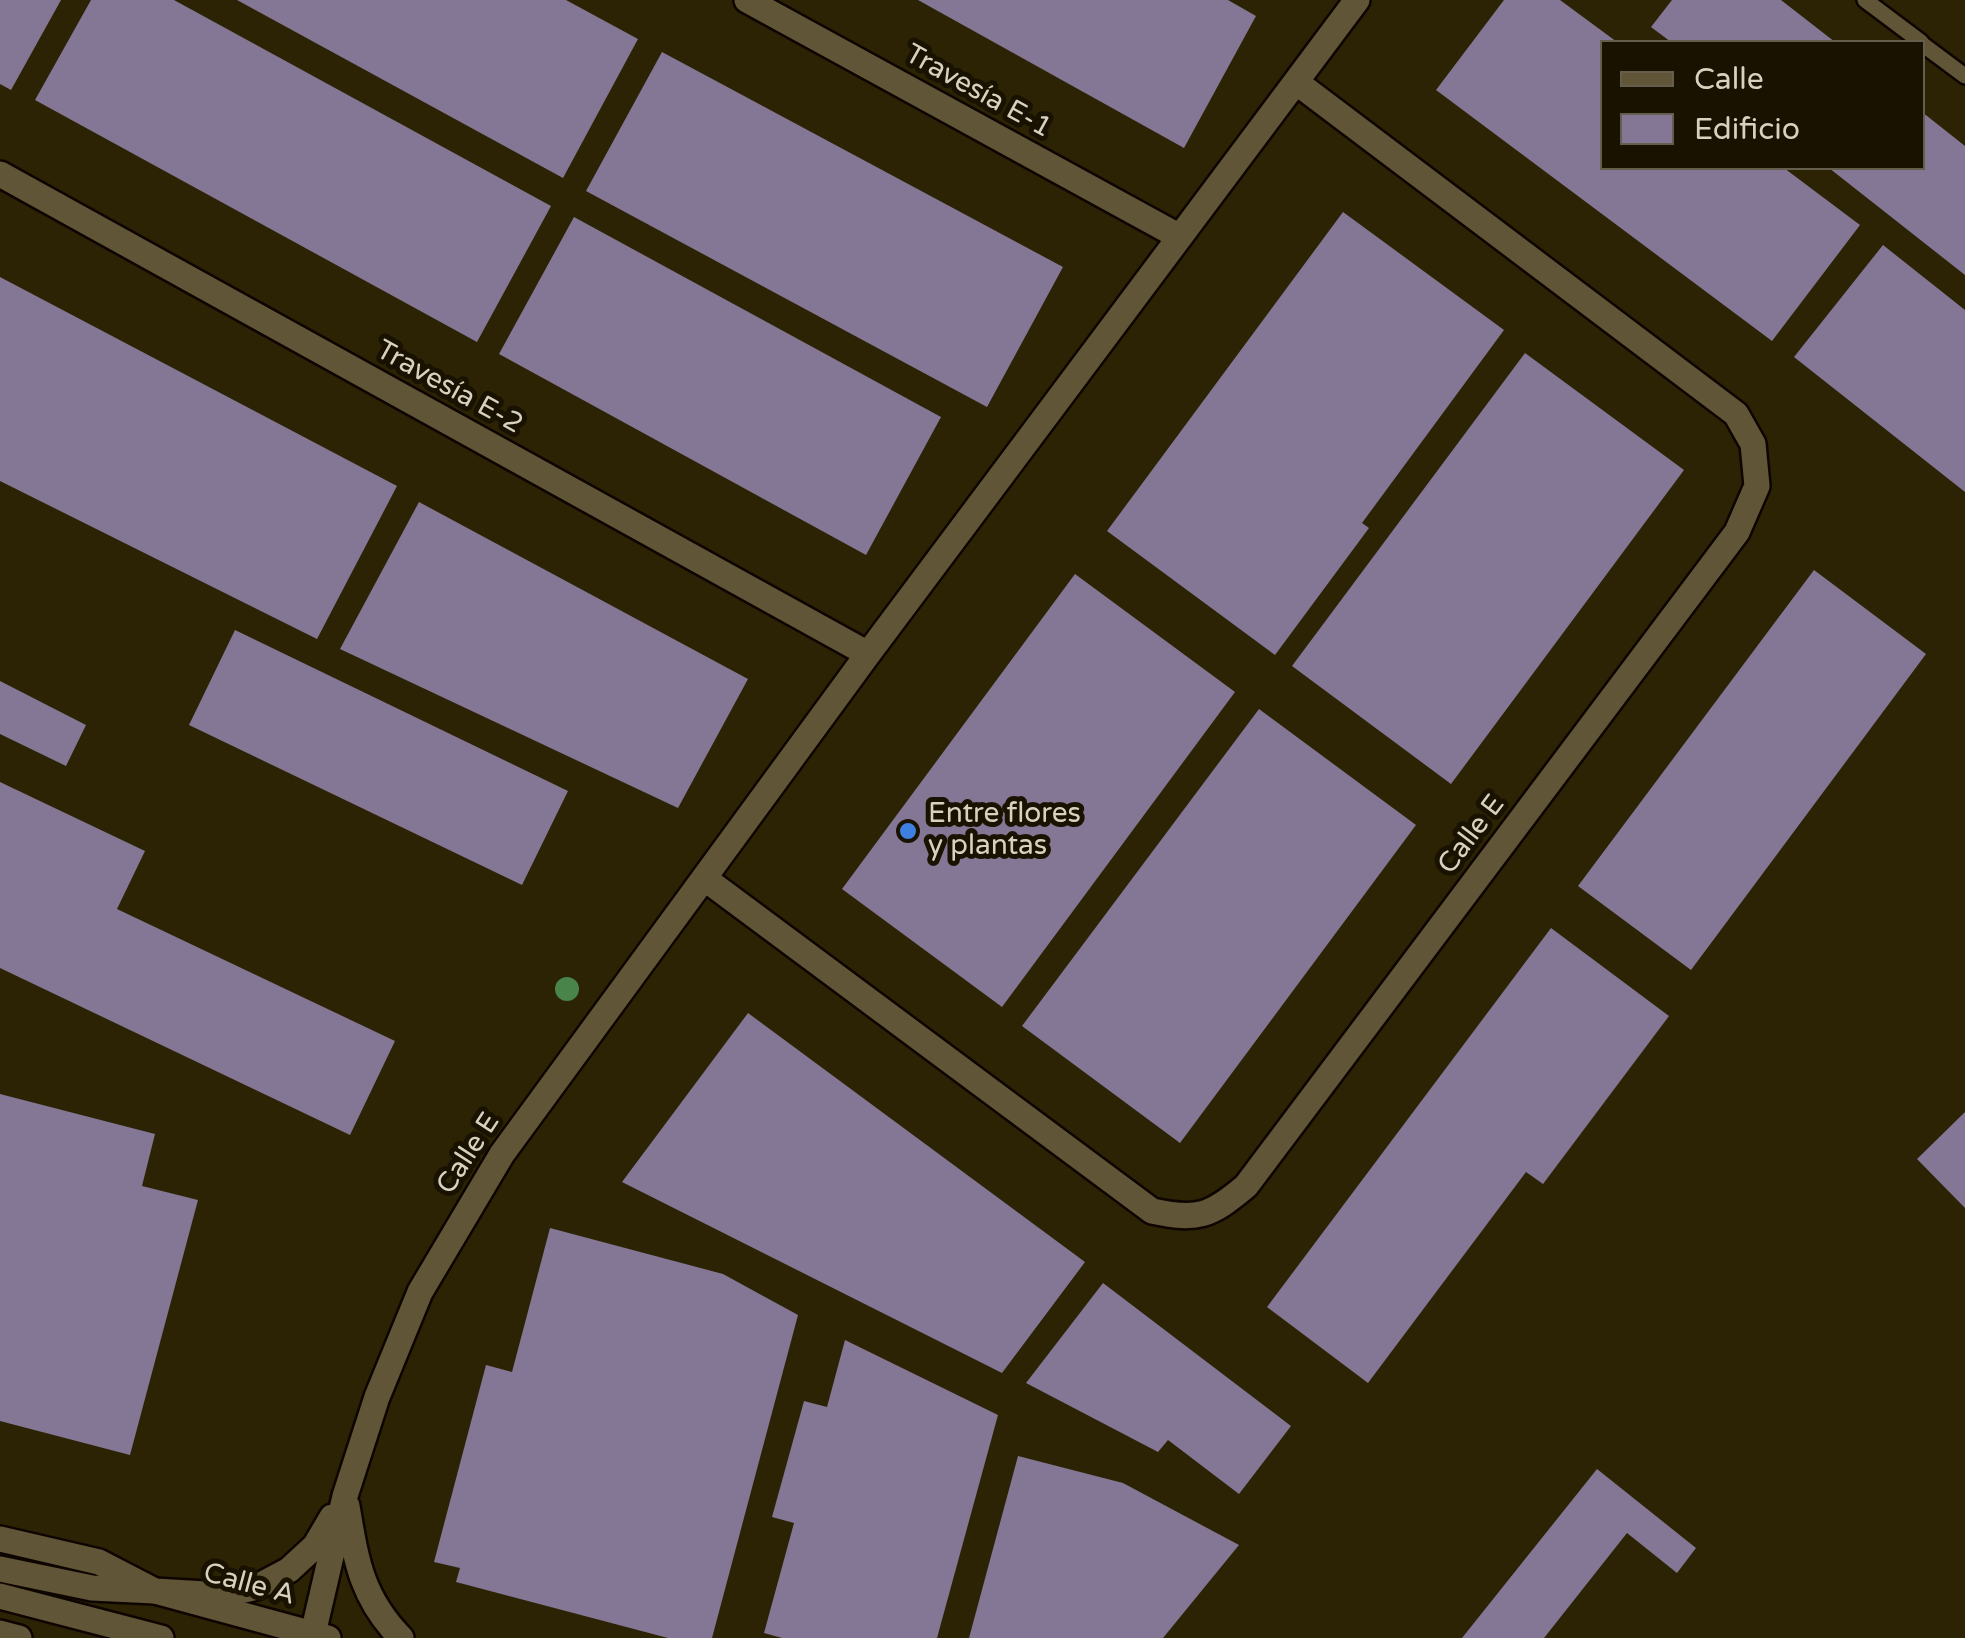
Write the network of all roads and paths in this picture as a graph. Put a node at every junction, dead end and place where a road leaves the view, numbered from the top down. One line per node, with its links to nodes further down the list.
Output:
1 (747, 0): 9 (street, Travesía E-1)
2 (1357, 0): 7 (street, Calle E)
3 (1864, 0): 4 (lane)
4 (1918, 40)
5 (1925, 45): 6 (lane)
6 (1965, 76)
7 (1296, 82): 9 (street, Calle E); 11 (street, Calle E)
8 (0, 174): 10 (street, Travesía E-2)
9 (1180, 238): 10 (street, Calle E)
10 (868, 654): 11 (street, Calle E)
11 (704, 878): 12 (street, Calle E)
12 (346, 1496): 15 (street, Calle E); 18 (street, Calle E); 21 (street, Calle E)
13 (0, 1539): 15 (street, Calle A)
14 (0, 1568): 15 (street, Calle A)
15 (155, 1591): 18 (street, Calle A)
16 (0, 1596): 20 (street)
17 (0, 1633): 19 (street)
18 (318, 1637)
19 (19, 1638)
20 (161, 1638)
21 (400, 1638)

